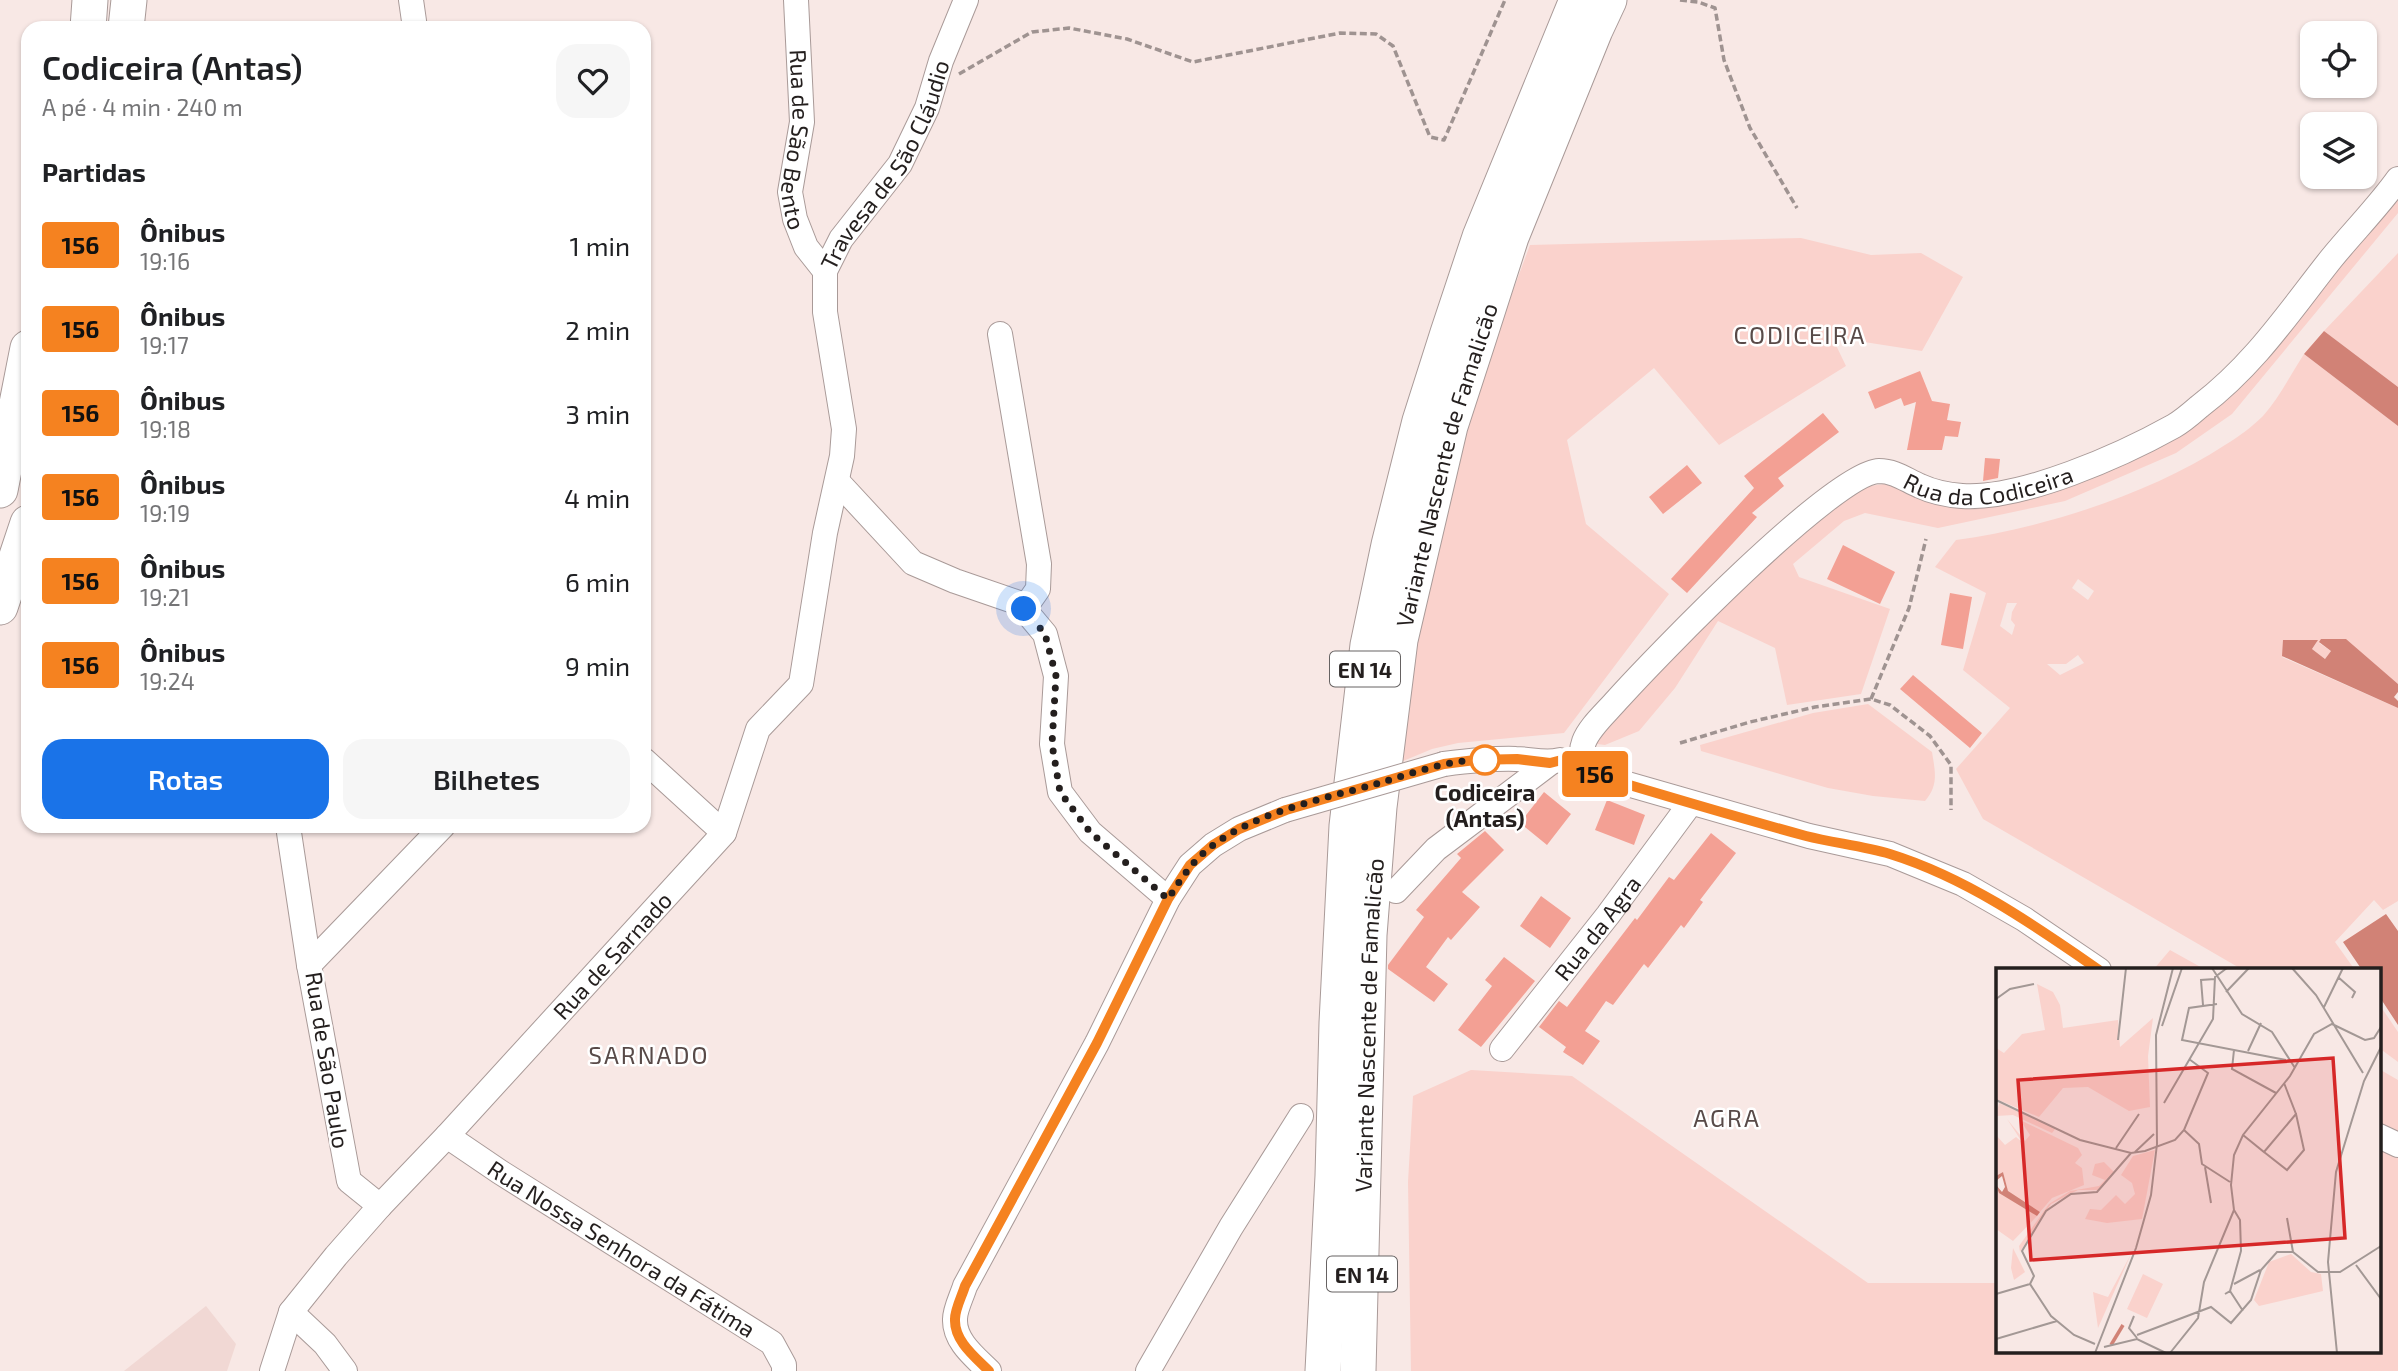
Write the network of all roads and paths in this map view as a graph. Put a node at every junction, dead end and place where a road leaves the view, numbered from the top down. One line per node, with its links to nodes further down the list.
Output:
1 (90, 0): 10 (highway)
2 (128, 0): 11 (highway)
3 (411, 0): 12 (street)
4 (796, 0): 16 (street, Rua de São Bento)
5 (966, 0): 13 (street, Travesa de São Cláudio)
6 (1504, 0): 13 (path)
7 (1577, 0): 51 (highway, Variante Nascente de Famalicão / EN 14)
8 (1609, 0): 52 (highway, Variante Nascente de Famalicão / EN 14)
9 (1679, 0): 15 (path)
10 (88, 21)
11 (126, 21)
12 (414, 21)
13 (934, 85): 16 (street, Travesa de São Cláudio)
14 (2398, 179): 27 (street, Rua da Codiceira)
15 (1797, 208)
16 (825, 271): 19 (street, Travesa de São Cláudio)
17 (1000, 334): 24 (street)
18 (21, 384): 20 (highway)
19 (837, 481): 24 (street); 34 (street, Rua de Sarnado)
20 (0, 490)
21 (1926, 539): 25 (path)
22 (21, 544): 23 (highway)
23 (0, 607)
24 (1024, 609): 36 (street)
25 (1871, 699): 26 (path); 31 (path)
26 (1680, 743)
27 (1581, 755): 28 (street); 30 (street)
28 (1550, 763): 35 (street); 36 (street, bridge)
29 (651, 766): 34 (street)
30 (1690, 804): 38 (street); 39 (street, Rua da Agra)
31 (1951, 810)
32 (289, 833): 37 (street)
33 (436, 833): 37 (street, Rua de São Paulo)
34 (724, 833): 41 (street, Rua de Sarnado)
35 (1396, 891)
36 (1168, 899): 49 (street)
37 (309, 965): 44 (street, Rua de São Paulo)
38 (2096, 968)
39 (1503, 1049)
40 (1301, 1116): 50 (street)
41 (447, 1136): 44 (street, Rua de Sarnado); 48 (street, Rua Nossa Senhora da Fátima)
42 (2380, 1136): 43 (street)
43 (2398, 1145)
44 (380, 1206): 45 (street, Rua de Sarnado)
45 (291, 1312): 46 (street, Rua de Sarnado); 47 (street)
46 (272, 1371)
47 (345, 1371)
48 (784, 1371)
49 (989, 1371)
50 (1148, 1371)
51 (1323, 1371)
52 (1358, 1371)

